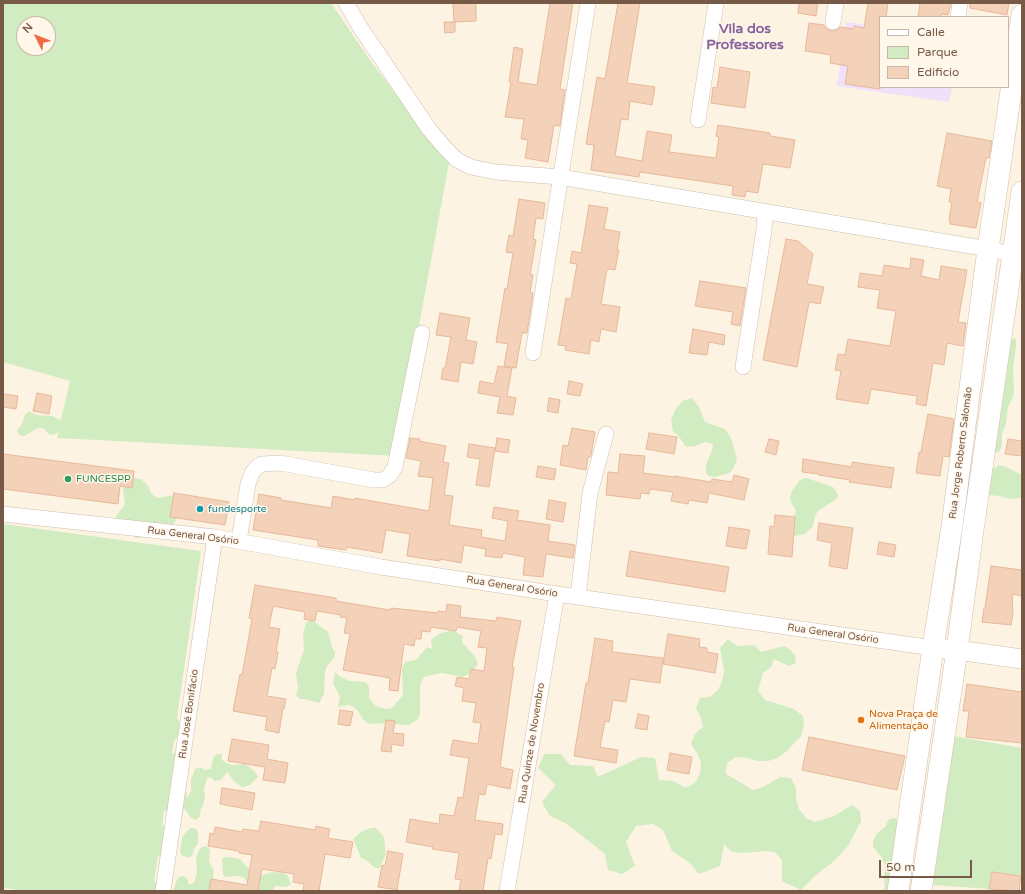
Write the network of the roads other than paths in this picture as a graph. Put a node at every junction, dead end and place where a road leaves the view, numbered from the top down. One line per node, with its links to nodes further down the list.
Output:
1 (346, 3): 10 (street)
2 (588, 3): 10 (street)
3 (716, 3): 9 (street)
4 (836, 3): 8 (street)
5 (960, 3): 7 (street)
6 (1022, 15): 13 (main road, Rua Jorge Roberto Salomão)
7 (958, 16)
8 (833, 22)
9 (698, 120)
10 (560, 177): 12 (street); 16 (street)
11 (1022, 192): 14 (main road)
12 (765, 212): 13 (street); 17 (street)
13 (988, 248): 14 (street); 20 (main road, Rua Jorge Roberto Salomão)
14 (1018, 255): 21 (main road)
15 (422, 333): 23 (street)
16 (533, 353)
17 (743, 367)
18 (606, 434): 25 (street)
19 (3, 514): 22 (street, Rua General Osório)
20 (952, 526): 21 (main road); 26 (main road, Rua Jorge Roberto Salomão)
21 (973, 530): 27 (main road)
22 (215, 538): 23 (street, Rua General Osório); 29 (street, Rua José Bonifácio)
23 (239, 541): 24 (street, Rua General Osório)
24 (557, 594): 25 (street, Rua General Osório); 30 (street, Rua Quinze de Novembro)
25 (578, 597): 26 (street, Rua General Osório)
26 (933, 648): 27 (street, Rua General Osório); 31 (main road, Rua Jorge Roberto Salomão)
27 (957, 650): 28 (street, Rua General Osório); 32 (main road)
28 (1022, 659)
29 (163, 891)
30 (507, 891)
31 (898, 891)
32 (921, 891)

